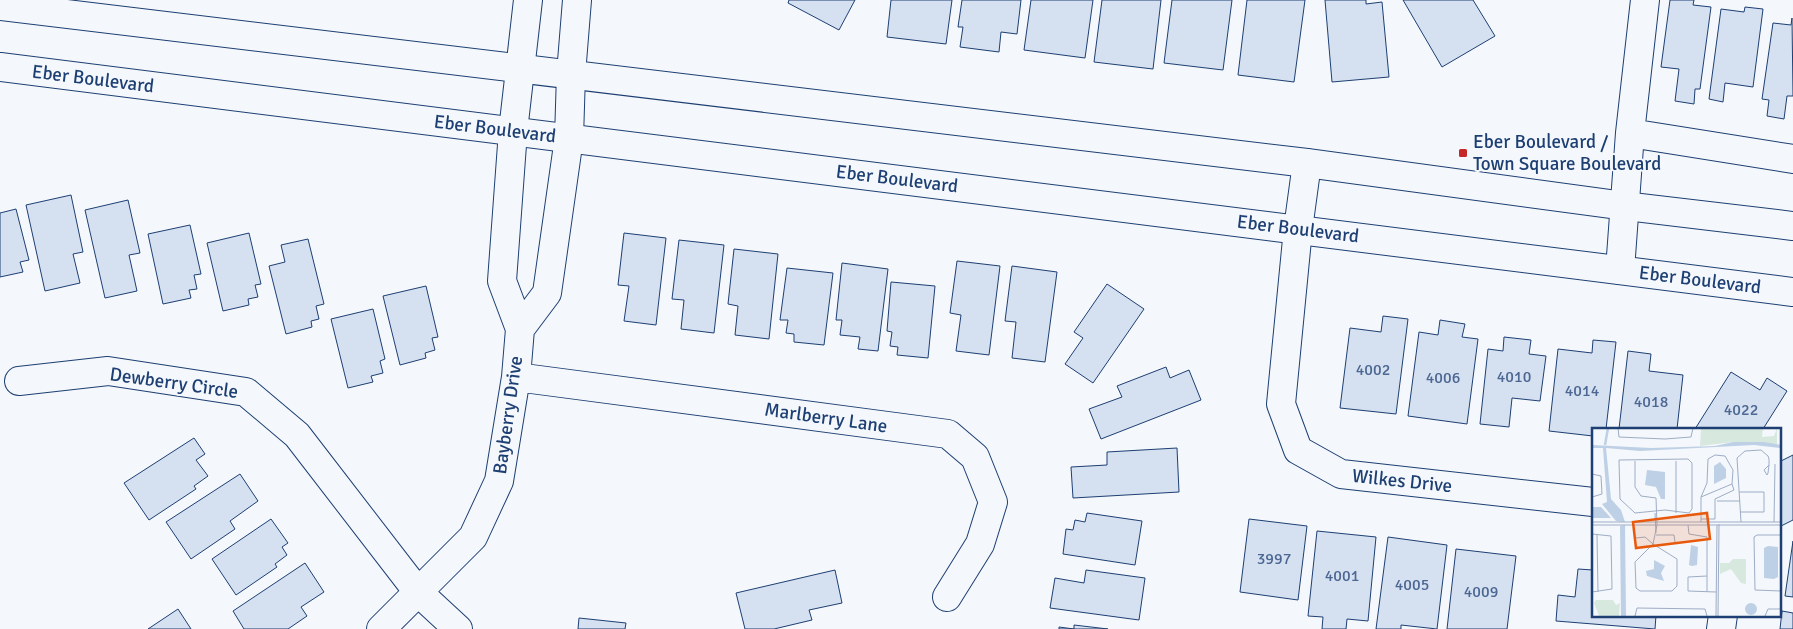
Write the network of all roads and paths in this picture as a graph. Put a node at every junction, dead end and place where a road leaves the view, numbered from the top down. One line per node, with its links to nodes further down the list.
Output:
1 (528, 0): 6 (street, Bayberry Drive)
2 (578, 0): 7 (street, Bayberry Drive)
3 (1645, 0): 9 (street)
4 (0, 6): 6 (street)
5 (0, 67): 8 (street, Eber Boulevard)
6 (519, 69): 7 (street); 8 (street, Bayberry Drive)
7 (571, 74): 10 (street, Bayberry Drive); 12 (street)
8 (513, 131): 10 (street, Eber Boulevard); 18 (street, Bayberry Drive)
9 (1630, 132): 11 (street); 13 (street)
10 (569, 138): 15 (street, Eber Boulevard); 18 (street, Bayberry Drive)
11 (1793, 159)
12 (1307, 163): 13 (street); 15 (street, Wilkes Drive)
13 (1625, 206): 14 (street); 16 (street)
14 (1793, 226)
15 (1298, 229): 16 (street, Eber Boulevard); 21 (street, Wilkes Drive)
16 (1620, 270): 17 (street, Eber Boulevard)
17 (1793, 292)
18 (520, 329): 19 (street, Bayberry Drive)
19 (516, 377): 22 (street, Bayberry Drive); 23 (street, Marlberry Lane)
20 (19, 381): 22 (street, Dewberry Circle)
21 (1592, 502)
22 (418, 592): 25 (street, Bayberry Drive); 26 (street)
23 (948, 597)
24 (1723, 616): 27 (street)
25 (381, 629)
26 (458, 629)
27 (1721, 629)

